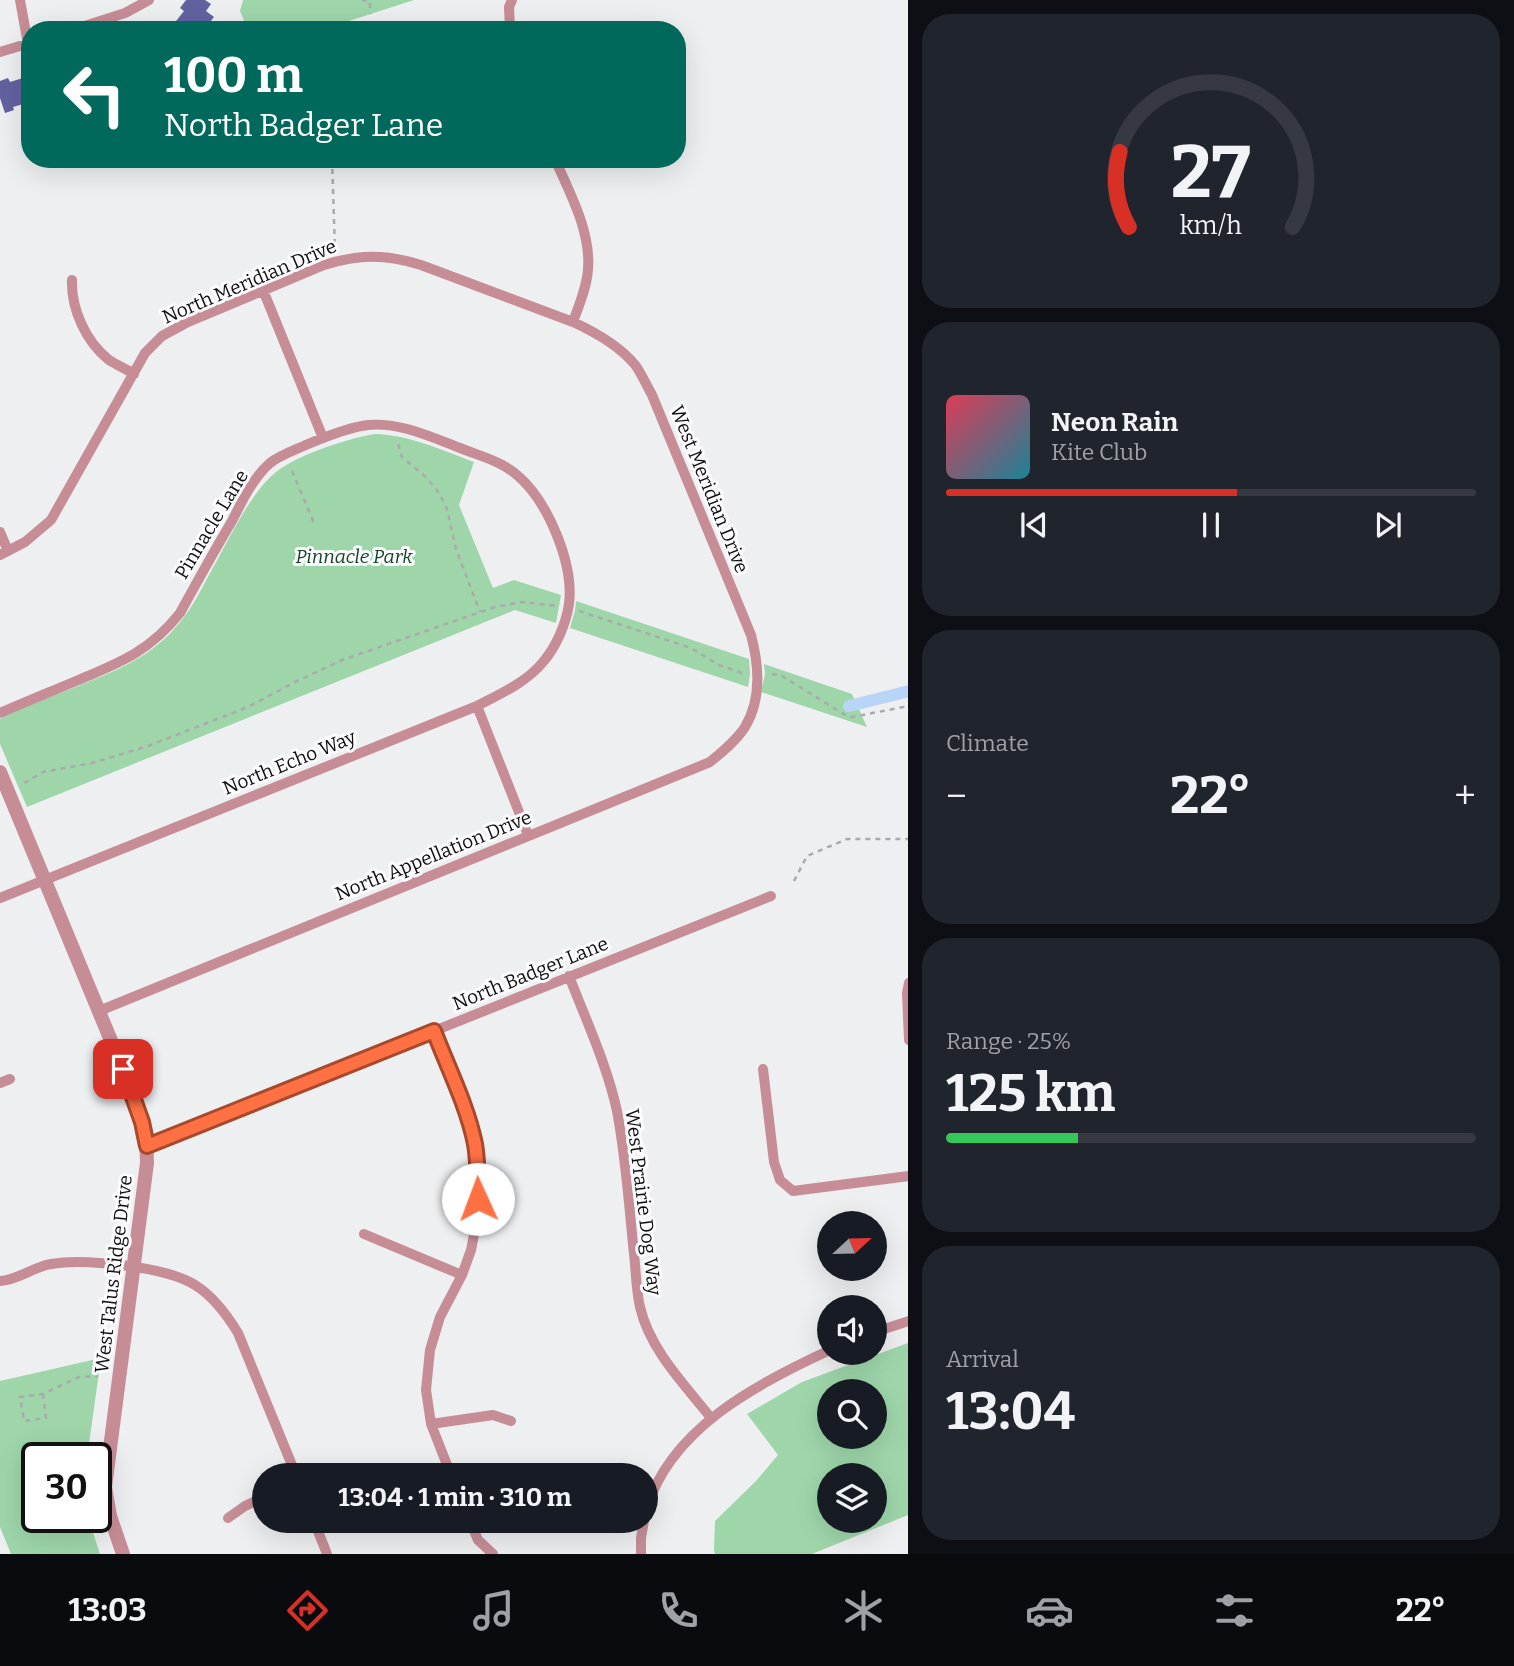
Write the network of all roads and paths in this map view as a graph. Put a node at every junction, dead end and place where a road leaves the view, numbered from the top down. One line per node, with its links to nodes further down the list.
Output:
1 (20, 0): 6 (street)
2 (149, 0): 7 (street)
3 (362, 0): 5 (path)
4 (512, 0): 8 (street)
5 (370, 14)
6 (24, 21)
7 (100, 21)
8 (510, 21)
9 (21, 45): 10 (street)
10 (0, 52)
11 (332, 168): 13 (path)
12 (559, 168): 16 (street)
13 (335, 255)
14 (72, 279): 17 (street)
15 (263, 290): 16 (street, North Meridian Drive); 17 (street, North Meridian Drive); 18 (street)
16 (573, 321): 29 (street, West Meridian Drive)
17 (134, 374): 23 (street, North Meridian Drive)
18 (323, 438): 24 (street, Pinnacle Lane); 32 (street, Pinnacle Lane)
19 (398, 444): 25 (path)
20 (292, 471): 21 (path)
21 (314, 523)
22 (0, 532): 23 (street)
23 (4, 553)
24 (568, 608): 25 (path); 26 (street, Pinnacle Lane); 27 (path)
25 (480, 612): 34 (path)
26 (564, 623): 30 (street, North Echo Way)
27 (742, 673)
28 (772, 674): 31 (path)
29 (755, 703): 35 (street, North Appellation Drive)
30 (477, 705): 35 (street); 37 (street, North Echo Way)
31 (908, 706)
32 (0, 713)
33 (0, 772): 37 (street, West Talus Ridge Drive)
34 (24, 783)
35 (528, 835): 43 (street, North Appellation Drive)
36 (908, 839): 38 (path)
37 (44, 880): 40 (street, North Echo Way); 43 (street, West Talus Ridge Drive)
38 (794, 881)
39 (771, 896): 41 (street, North Badger Lane)
40 (0, 898)
41 (569, 976): 44 (street, North Badger Lane); 58 (street, West Prairie Dog Way)
42 (908, 983): 45 (street)
43 (99, 1010): 47 (street, West Talus Ridge Drive)
44 (434, 1031): 47 (street, North Badger Lane); 51 (street)
45 (908, 1040)
46 (763, 1069): 48 (street)
47 (147, 1146): 50 (street, West Talus Ridge Drive)
48 (908, 1176)
49 (364, 1234): 51 (street)
50 (134, 1267): 52 (street); 61 (street); 69 (street, West Talus Ridge Drive)
51 (462, 1275): 60 (street)
52 (0, 1281)
53 (908, 1321): 54 (street)
54 (887, 1328)
55 (817, 1356): 58 (street)
56 (98, 1376): 57 (path)
57 (43, 1394): 57 (path)
58 (711, 1418): 63 (street)
59 (511, 1421): 60 (street)
60 (431, 1424): 62 (street)
61 (291, 1463)
62 (446, 1463)
63 (658, 1479)
64 (252, 1503): 65 (street)
65 (228, 1518)
66 (319, 1533): 70 (street)
67 (475, 1533): 71 (street)
68 (642, 1533): 72 (street)
69 (123, 1554)
70 (327, 1554)
71 (493, 1554)
72 (641, 1554)

